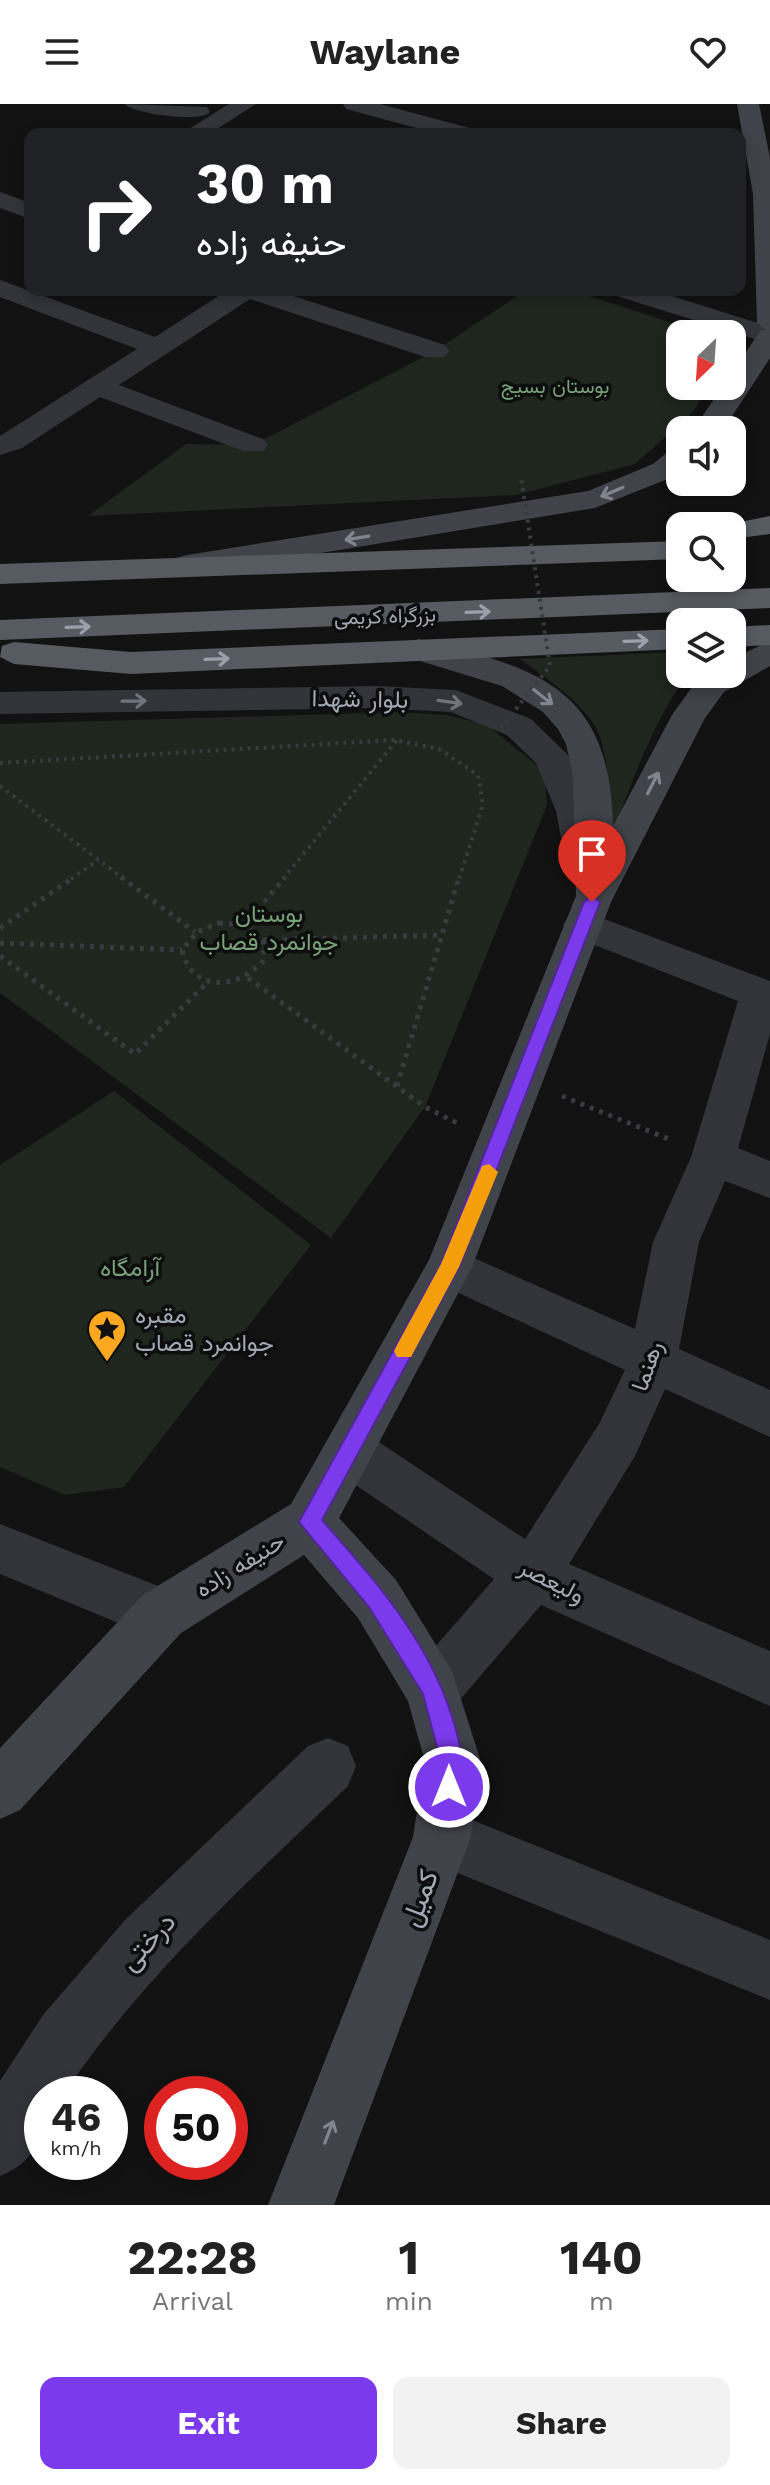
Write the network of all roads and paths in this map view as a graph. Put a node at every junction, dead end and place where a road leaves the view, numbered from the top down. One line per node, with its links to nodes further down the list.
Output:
1 (136, 104): 5 (street)
2 (245, 104): 5 (street)
3 (354, 104): 6 (street)
4 (748, 104): 10 (main road)
5 (196, 123)
6 (443, 128)
7 (0, 199): 8 (street)
8 (24, 209)
9 (0, 288): 17 (street)
10 (768, 289): 14 (street); 15 (main road)
11 (238, 296): 17 (street)
12 (266, 296): 18 (street)
13 (647, 296): 14 (street)
14 (671, 303): 16 (street)
15 (770, 323)
16 (770, 337): 20 (main road)
17 (157, 347): 19 (street)
18 (435, 351)
19 (97, 386): 21 (street); 22 (street)
20 (717, 416)
21 (253, 445)
22 (0, 446)
23 (666, 468): 32 (main road, one-way to 32)
24 (521, 478): 45 (path, bridge)
25 (770, 525): 26 (highway)
26 (746, 528)
27 (666, 542): 31 (highway)
28 (770, 546): 29 (highway)
29 (746, 547)
30 (666, 551): 31 (highway)
31 (619, 553): 32 (highway)
32 (147, 572): 33 (highway)
33 (0, 574)
34 (770, 598): 35 (highway, بزرگراه کریمی, one-way to 34)
35 (0, 630)
36 (770, 635): 37 (highway)
37 (746, 636)
38 (666, 640): 39 (highway, one-way to 38)
39 (419, 650): 40 (highway, one-way to 39); 50 (main road, one-way to 50)
40 (0, 652)
41 (770, 652): 42 (main road)
42 (746, 665)
43 (709, 688): 50 (main road, one-way to 43)
44 (0, 703): 50 (street, بلوار شهدا, one-way to 50)
45 (501, 728)
46 (395, 740): 47 (path); 51 (path); 54 (path)
47 (0, 763)
48 (0, 786): 49 (path)
49 (98, 860): 52 (path); 53 (path)
50 (588, 914): 61 (street); 62 (main road, حنیفه زاده)
51 (245, 925): 53 (path); 55 (path)
52 (0, 928)
53 (195, 932): 57 (path)
54 (440, 935): 55 (path); 63 (path)
55 (263, 940): 59 (path)
56 (0, 943): 57 (path)
57 (182, 950): 60 (path)
58 (0, 956): 60 (path)
59 (248, 978): 60 (path); 63 (path)
60 (208, 982)
61 (766, 995): 65 (street, رهنما)
62 (524, 1081): 64 (main road, حنیفه زاده); 65 (path)
63 (397, 1086): 64 (path)
64 (498, 1146): 67 (main road, حنیفه زاده)
65 (713, 1157): 66 (street); 68 (street, رهنما)
66 (770, 1180)
67 (449, 1267): 68 (street); 70 (main road, حنیفه زاده)
68 (653, 1362): 69 (street); 73 (street, رهنما)
69 (770, 1414)
70 (350, 1452): 71 (main road, حنیفه زاده); 73 (street, ولیعصر)
71 (309, 1522): 74 (main road, حنیفه زاده); 76 (main road, کمیل)
72 (0, 1549): 74 (street)
73 (533, 1575): 75 (street, ولیعصر); 76 (street, رهنما)
74 (162, 1614): 78 (main road, حنیفه زاده)
75 (770, 1679)
76 (433, 1690): 79 (main road, کمیل)
77 (328, 1766): 81 (street, درختی)
78 (0, 1790)
79 (442, 1837): 80 (street); 82 (main road, کمیل, one-way to 79)
80 (770, 1970)
81 (0, 2144)
82 (301, 2205)

